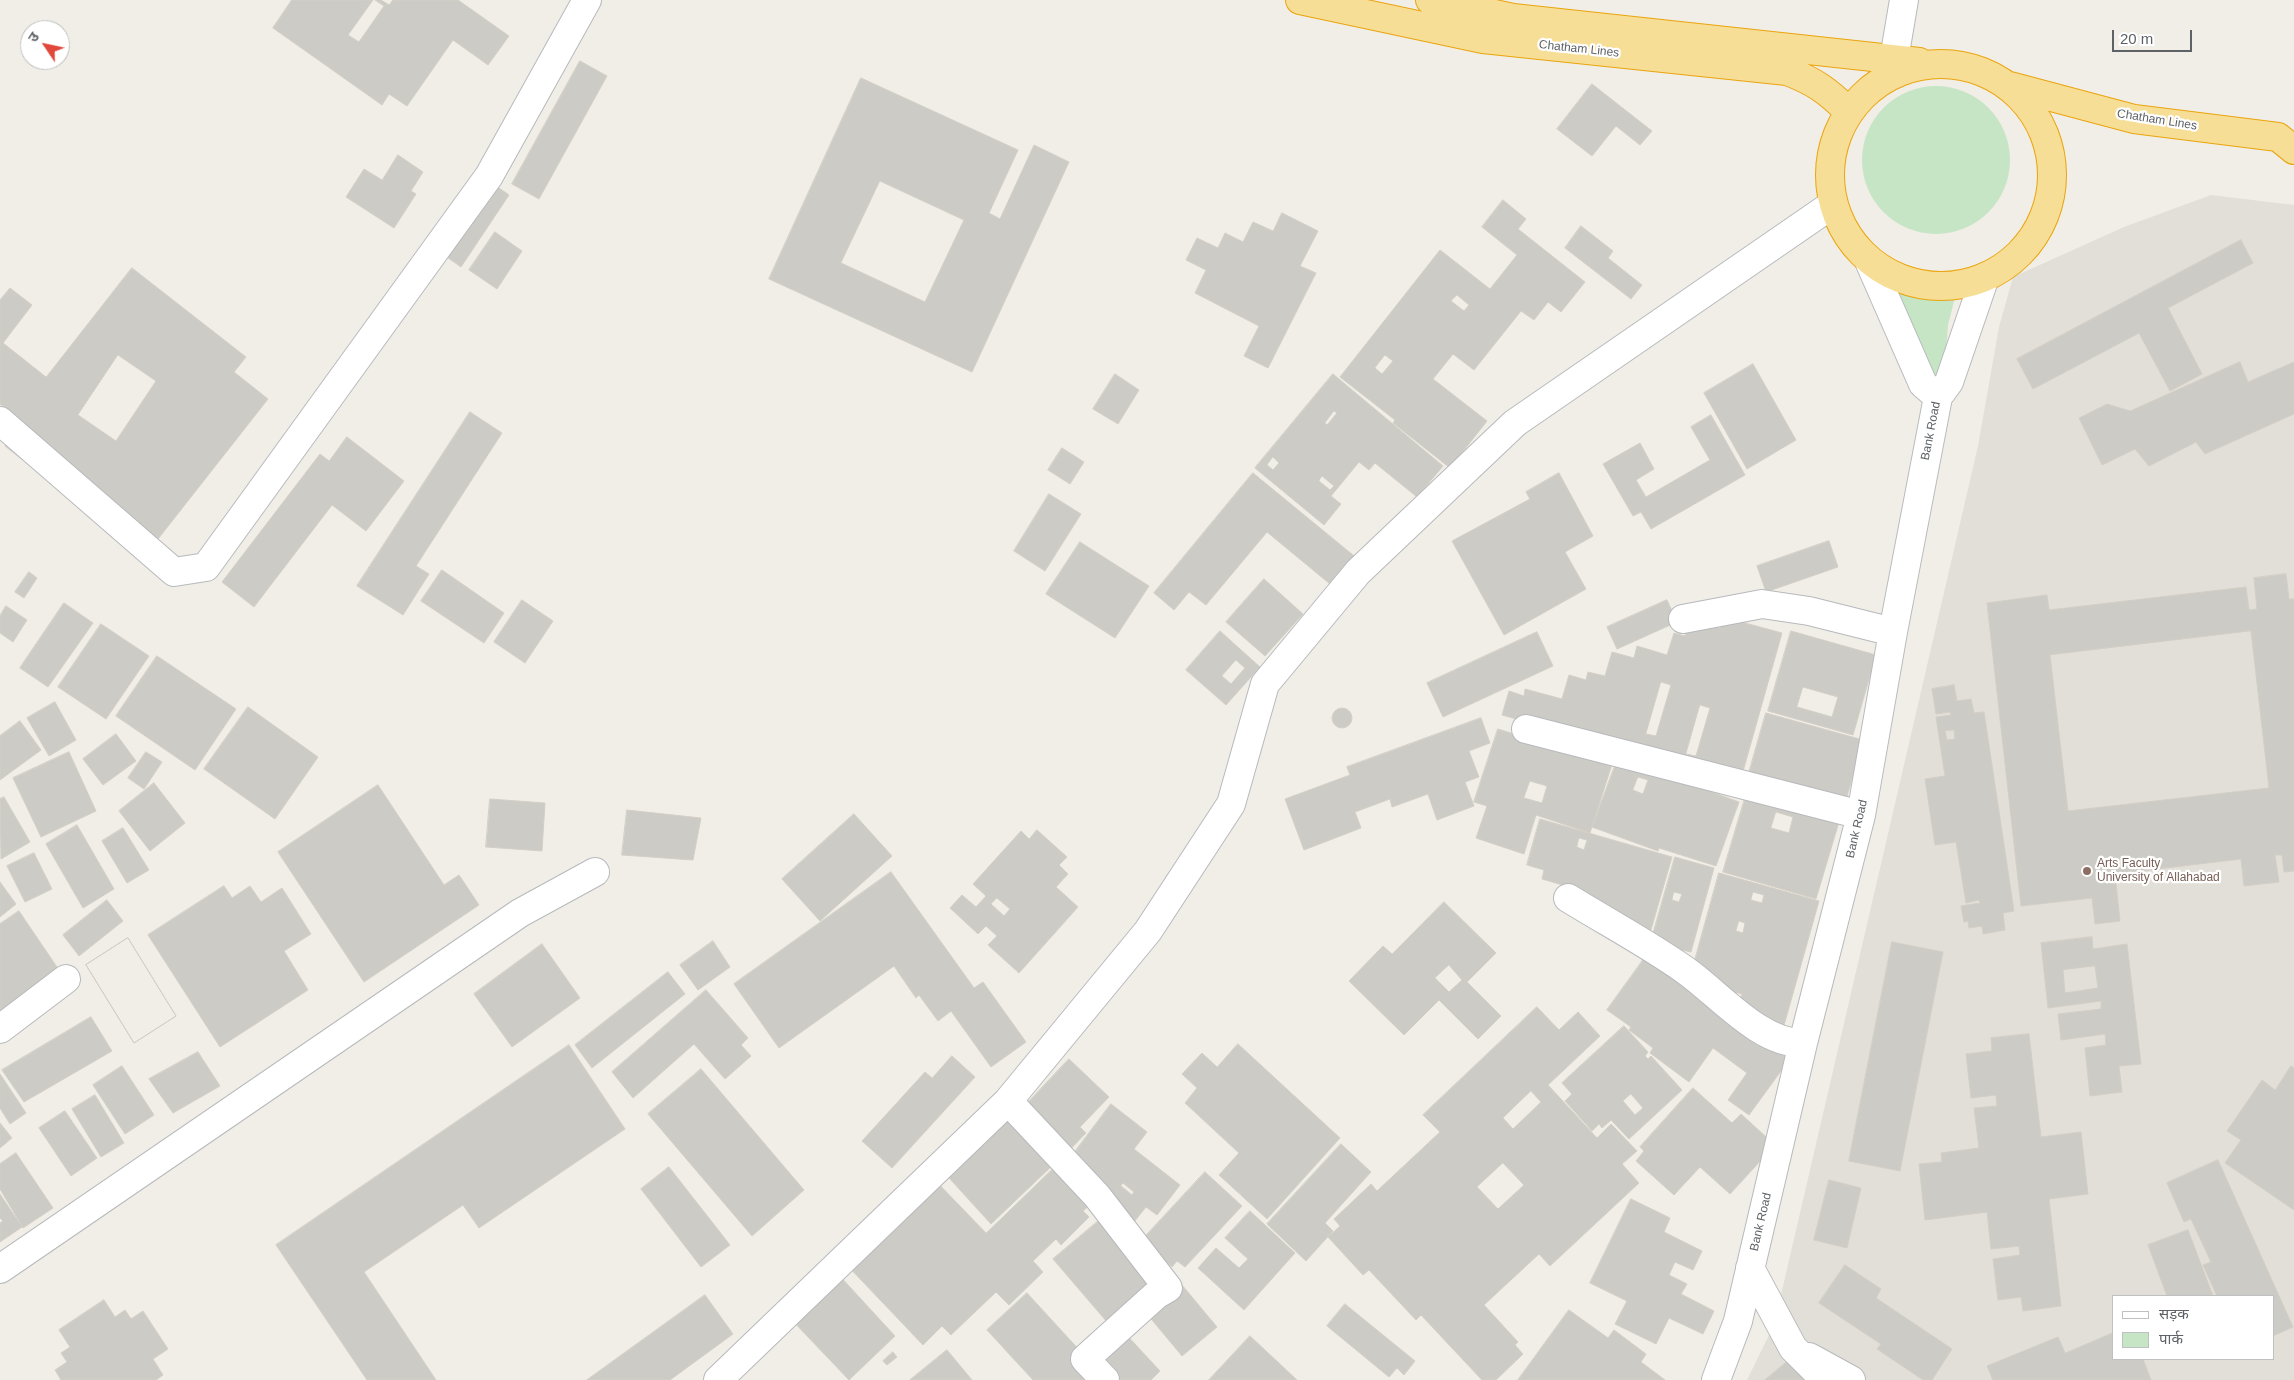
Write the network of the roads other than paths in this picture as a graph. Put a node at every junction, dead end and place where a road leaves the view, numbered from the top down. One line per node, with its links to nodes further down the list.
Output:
1 (588, 0): 14 (street)
2 (1300, 0): 8 (highway, Chatham Lines)
3 (1430, 0): 5 (highway, Chatham Lines)
4 (1904, 0): 5 (street)
5 (1894, 59): 6 (highway, Chatham Lines)
6 (1932, 63): 7 (highway, Chatham Lines); 8 (highway, Chatham Lines)
7 (2010, 86): 9 (highway, Chatham Lines); 12 (highway, Chatham Lines)
8 (1849, 112): 10 (highway, Chatham Lines)
9 (2289, 139)
10 (1833, 204): 11 (highway, Chatham Lines); 24 (street)
11 (1869, 261): 12 (highway, Chatham Lines); 13 (street)
12 (1985, 277): 13 (street, Bank Road)
13 (1938, 397): 16 (street, Bank Road)
14 (0, 421)
15 (1684, 619): 16 (street)
16 (1893, 632): 18 (street, Bank Road)
17 (1526, 728): 18 (street)
18 (1861, 815): 23 (street, Bank Road)
19 (595, 872): 26 (street)
20 (1568, 898): 23 (street)
21 (66, 979): 22 (street)
22 (0, 1029)
23 (1803, 1042): 25 (street, Bank Road)
24 (1008, 1101): 28 (street); 29 (street)
25 (1750, 1268): 27 (street); 30 (street, Bank Road)
26 (0, 1269)
27 (1793, 1348): 31 (street); 32 (street)
28 (718, 1380)
29 (1105, 1380)
30 (1716, 1380)
31 (1824, 1380)
32 (1851, 1380)

